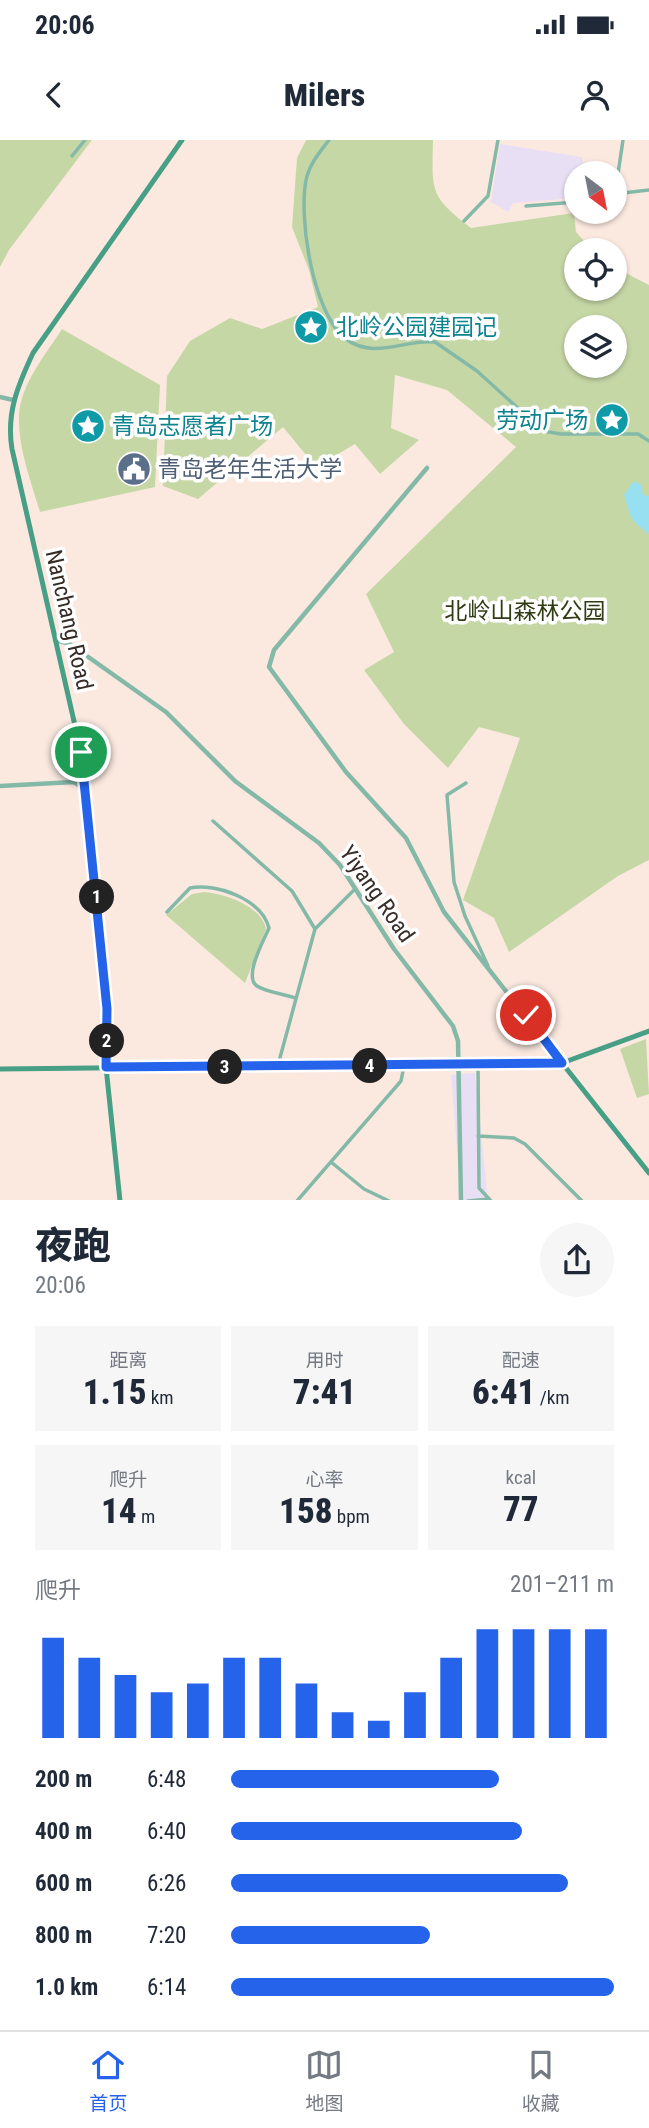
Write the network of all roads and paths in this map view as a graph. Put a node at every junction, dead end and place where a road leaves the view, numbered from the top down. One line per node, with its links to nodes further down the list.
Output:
1 (85, 140): 6 (street)
2 (182, 140): 14 (main road, Nanchang Road)
3 (329, 140): 15 (street)
4 (498, 140): 12 (street)
5 (623, 140): 7 (street)
6 (72, 156)
7 (620, 161)
8 (649, 190): 9 (street)
9 (627, 193)
10 (564, 203): 11 (street)
11 (526, 206)
12 (464, 221)
13 (0, 397): 14 (street)
14 (13, 400): 17 (main road, Nanchang Road)
15 (649, 440)
16 (427, 468): 25 (street)
17 (55, 640): 20 (main road, Nanchang Road); 22 (street, Yiyang Road)
18 (466, 783): 25 (street)
19 (0, 786): 20 (street)
20 (86, 789): 32 (main road, Nanchang Road)
21 (213, 821): 24 (street)
22 (355, 889): 24 (street); 31 (street, Yiyang Road)
23 (167, 912): 26 (street)
24 (315, 929): 26 (street)
25 (489, 968): 28 (street)
26 (295, 998): 33 (street)
27 (649, 1031): 28 (main road)
28 (562, 1063): 29 (main road); 37 (main road)
29 (478, 1065): 31 (main road); 35 (street)
30 (404, 1066): 31 (main road); 33 (main road); 36 (street)
31 (459, 1066): 41 (street, Yiyang Road)
32 (106, 1067): 33 (main road); 34 (main road); 38 (main road, Nanchang Road)
33 (277, 1067)
34 (0, 1069)
35 (478, 1136): 43 (street); 44 (street)
36 (331, 1162): 39 (street); 40 (street)
37 (649, 1173)
38 (120, 1200)
39 (297, 1200)
40 (389, 1200)
41 (461, 1200)
42 (468, 1200): 43 (street)
43 (490, 1200)
44 (582, 1200)

